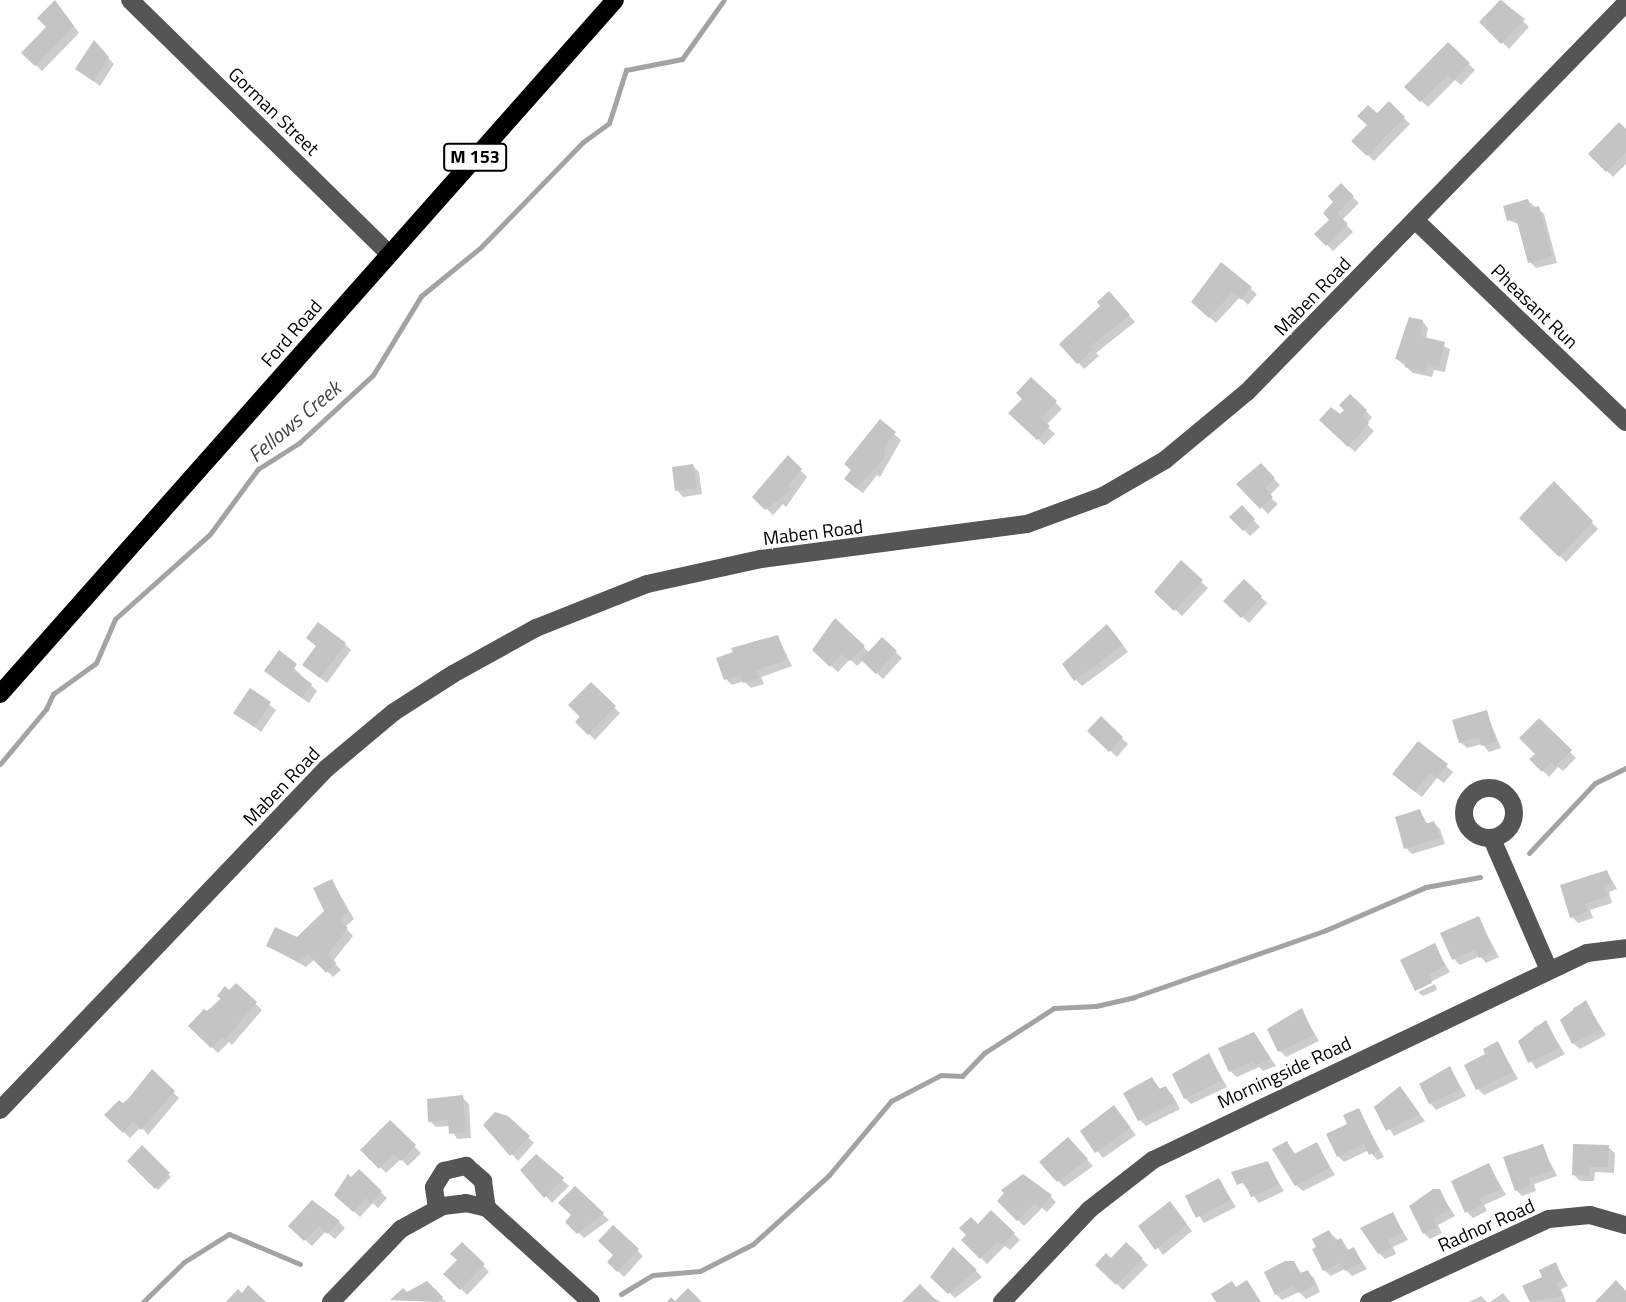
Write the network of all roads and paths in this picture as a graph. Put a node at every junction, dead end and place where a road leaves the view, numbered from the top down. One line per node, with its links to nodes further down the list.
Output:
1 (130, 0): 5 (street, Gorman Street)
2 (615, 0): 5 (main road, Ford Road / M 153)
3 (1626, 3): 4 (street, Maben Road)
4 (1415, 220): 6 (street, Pheasant Run); 11 (street, Maben Road)
5 (388, 253): 7 (main road, Ford Road / M 153)
6 (1626, 422)
7 (0, 694)
8 (1492, 839): 10 (street)
9 (1626, 948): 10 (street, Morningside Road)
10 (1549, 970): 17 (street, Morningside Road)
11 (0, 1110)
12 (487, 1208): 13 (street); 13 (street); 16 (street)
13 (437, 1209): 15 (street)
14 (1626, 1225): 18 (street, Radnor Road)
15 (331, 1302)
16 (591, 1302)
17 (1002, 1302)
18 (1369, 1302)

